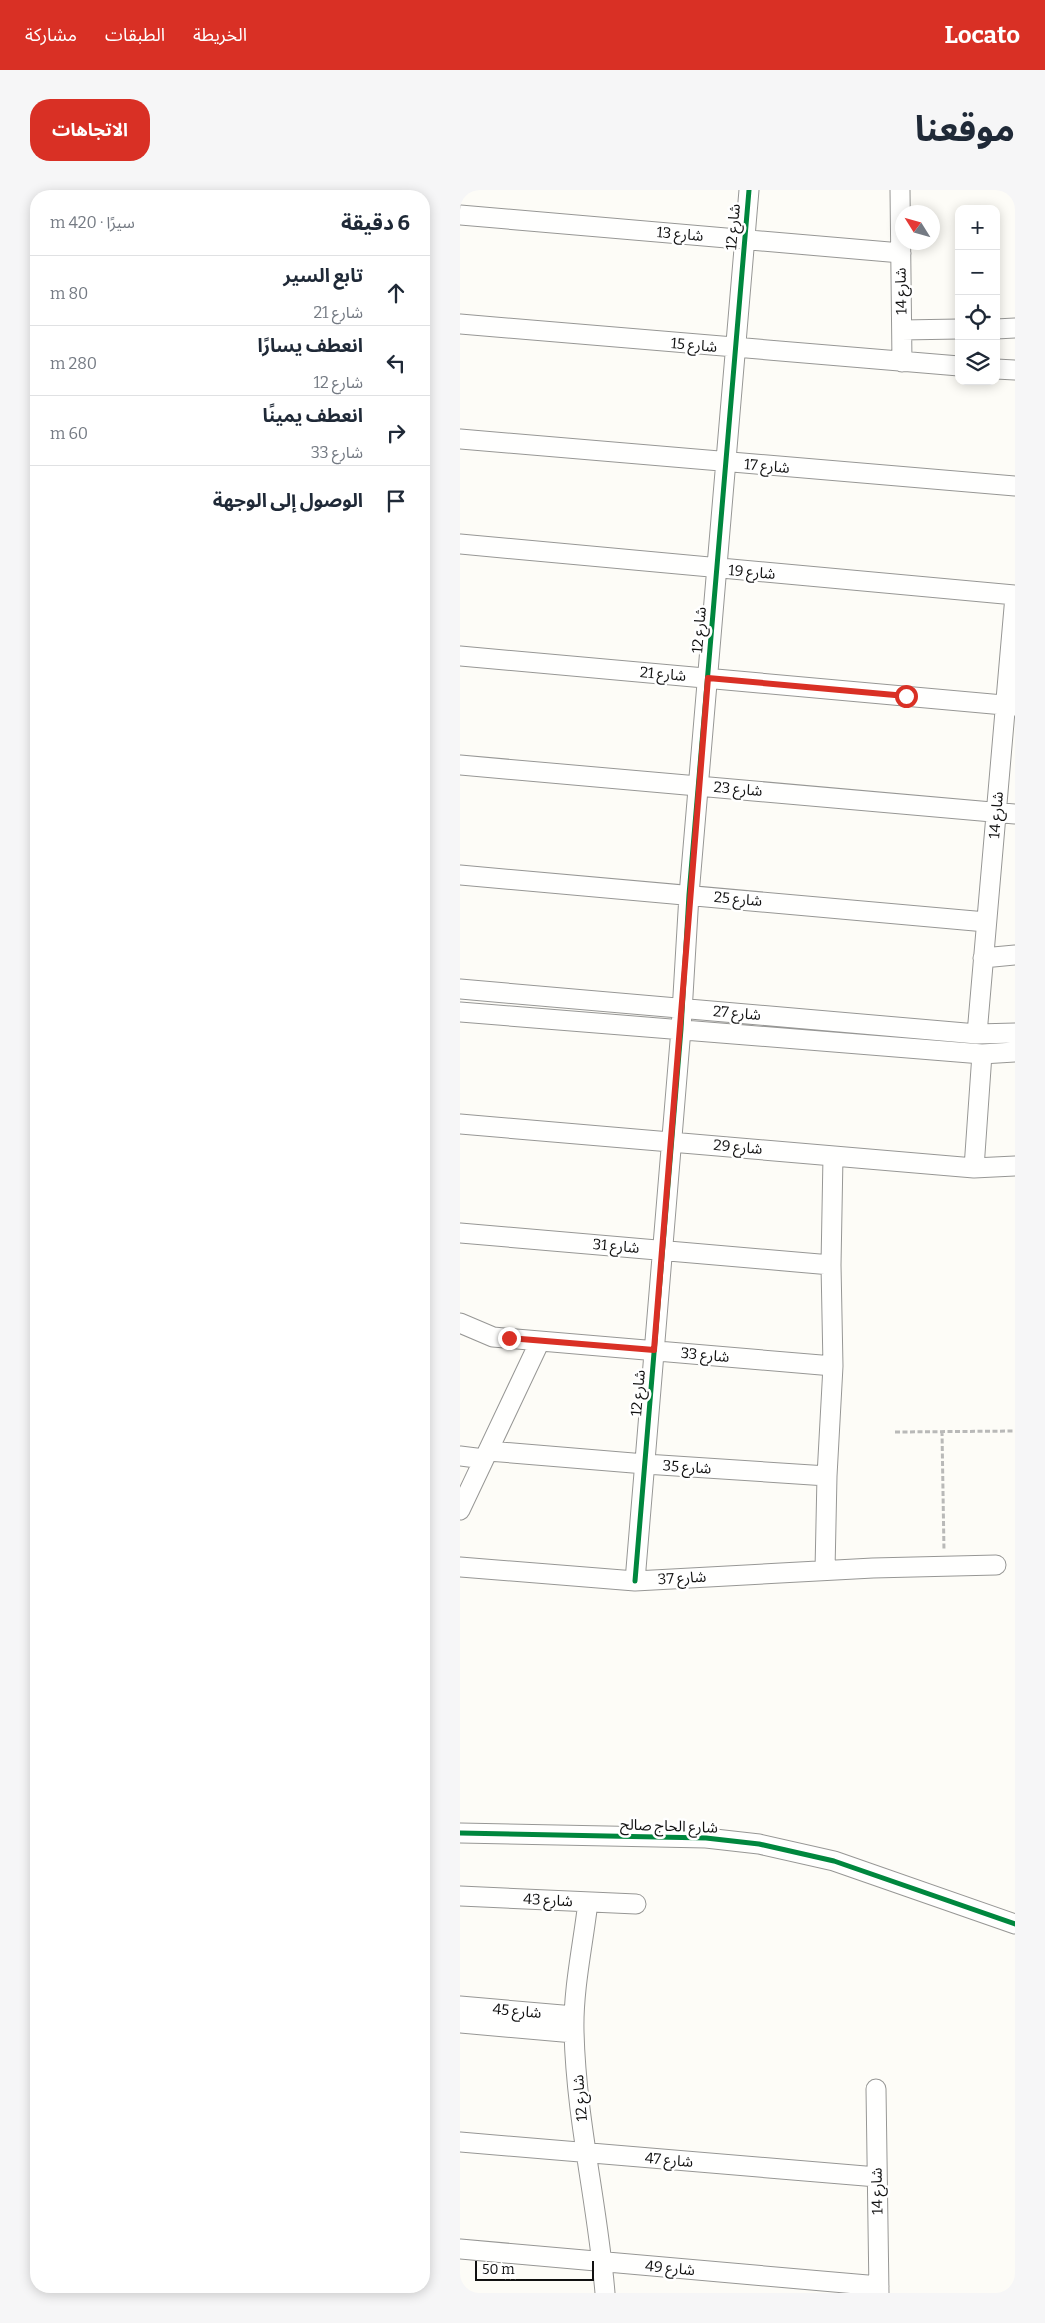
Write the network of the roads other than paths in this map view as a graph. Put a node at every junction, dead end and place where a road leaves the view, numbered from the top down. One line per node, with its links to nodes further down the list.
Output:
1 (749, 190): 4 (street, شارع 12)
2 (900, 190): 5 (street, شارع 14)
3 (460, 215): 4 (street, شارع 13)
4 (744, 240): 5 (street, شارع 13); 11 (street, شارع 12)
5 (901, 253): 10 (street, شارع 14)
6 (460, 324): 11 (street, شارع 15)
7 (1000, 328): 8 (street)
8 (1015, 328)
9 (955, 329): 10 (street)
10 (902, 330): 12 (street, شارع 14)
11 (735, 348): 12 (street, شارع 15); 17 (street, شارع 12)
12 (902, 362): 13 (street, شارع 15)
13 (955, 366)
14 (1000, 369): 15 (street)
15 (1015, 370)
16 (460, 440): 17 (street, شارع 17)
17 (726, 462): 18 (street, شارع 17); 20 (street, شارع 12)
18 (1015, 486)
19 (460, 544): 20 (street, شارع 19)
20 (717, 568): 21 (street, شارع 19); 23 (street, شارع 12)
21 (1015, 595): 24 (street, شارع 14)
22 (460, 656): 23 (street, شارع 21)
23 (708, 678): 24 (street, شارع 21); 26 (street, شارع 12)
24 (1010, 706): 27 (street, شارع 14)
25 (460, 765): 26 (street, شارع 23)
26 (698, 786): 27 (street, شارع 23); 30 (street, شارع 12)
27 (996, 812): 28 (street, شارع 23); 31 (street, شارع 14)
28 (1015, 814)
29 (460, 875): 30 (street, شارع 25)
30 (689, 895): 31 (street, شارع 25); 35 (street, شارع 12)
31 (986, 922): 33 (street, شارع 14)
32 (1015, 955): 33 (street)
33 (983, 958): 39 (street, شارع 14)
34 (460, 989): 35 (street, شارع 27)
35 (682, 1008): 37 (street, شارع 12); 39 (street, شارع 27)
36 (460, 1012): 37 (street, شارع 27)
37 (681, 1029): 41 (street, شارع 27); 43 (street, شارع 12)
38 (1015, 1033): 39 (street, شارع 27)
39 (977, 1034)
40 (1015, 1052): 41 (street, شارع 27)
41 (982, 1054): 46 (street)
42 (460, 1124): 43 (street, شارع 29)
43 (672, 1141): 44 (street, شارع 29); 48 (street, شارع 12)
44 (833, 1156): 46 (street, شارع 29); 49 (street)
45 (1015, 1166): 46 (street, شارع 29)
46 (974, 1168)
47 (460, 1233): 48 (street, شارع 31)
48 (663, 1250): 49 (street, شارع 31); 52 (street, شارع 12)
49 (831, 1265): 53 (street)
50 (460, 1323): 51 (street, شارع 33)
51 (540, 1341): 52 (street, شارع 33); 54 (street)
52 (654, 1350): 53 (street, شارع 33); 56 (street, شارع 12)
53 (833, 1366): 57 (street)
54 (486, 1455): 55 (street, شارع 35); 56 (street, شارع 35); 58 (street)
55 (460, 1456)
56 (645, 1464): 57 (street, شارع 35); 62 (street, شارع 12)
57 (827, 1476): 61 (street)
58 (460, 1510)
59 (996, 1565): 61 (street, شارع 37)
60 (460, 1566): 62 (street, شارع 37)
61 (825, 1570): 62 (street, شارع 37)
62 (635, 1581)
63 (460, 1833): 67 (street, شارع الحاج صالح)
64 (460, 1896): 65 (street, شارع 43)
65 (588, 1902): 66 (street, شارع 43); 70 (street, شارع 12)
66 (636, 1904)
67 (1015, 1924)
68 (460, 2006): 70 (street, شارع 45)
69 (460, 2023): 70 (street, شارع 45)
70 (574, 2024): 73 (street, شارع 12)
71 (876, 2089): 74 (street, شارع 14)
72 (460, 2142): 73 (street, شارع 47)
73 (584, 2153): 74 (street, شارع 47); 76 (street, شارع 12)
74 (877, 2177): 77 (street, شارع 14)
75 (460, 2250): 76 (street, شارع 49)
76 (602, 2262): 77 (street, شارع 49); 78 (street, شارع 12)
77 (879, 2290)
78 (604, 2293)

